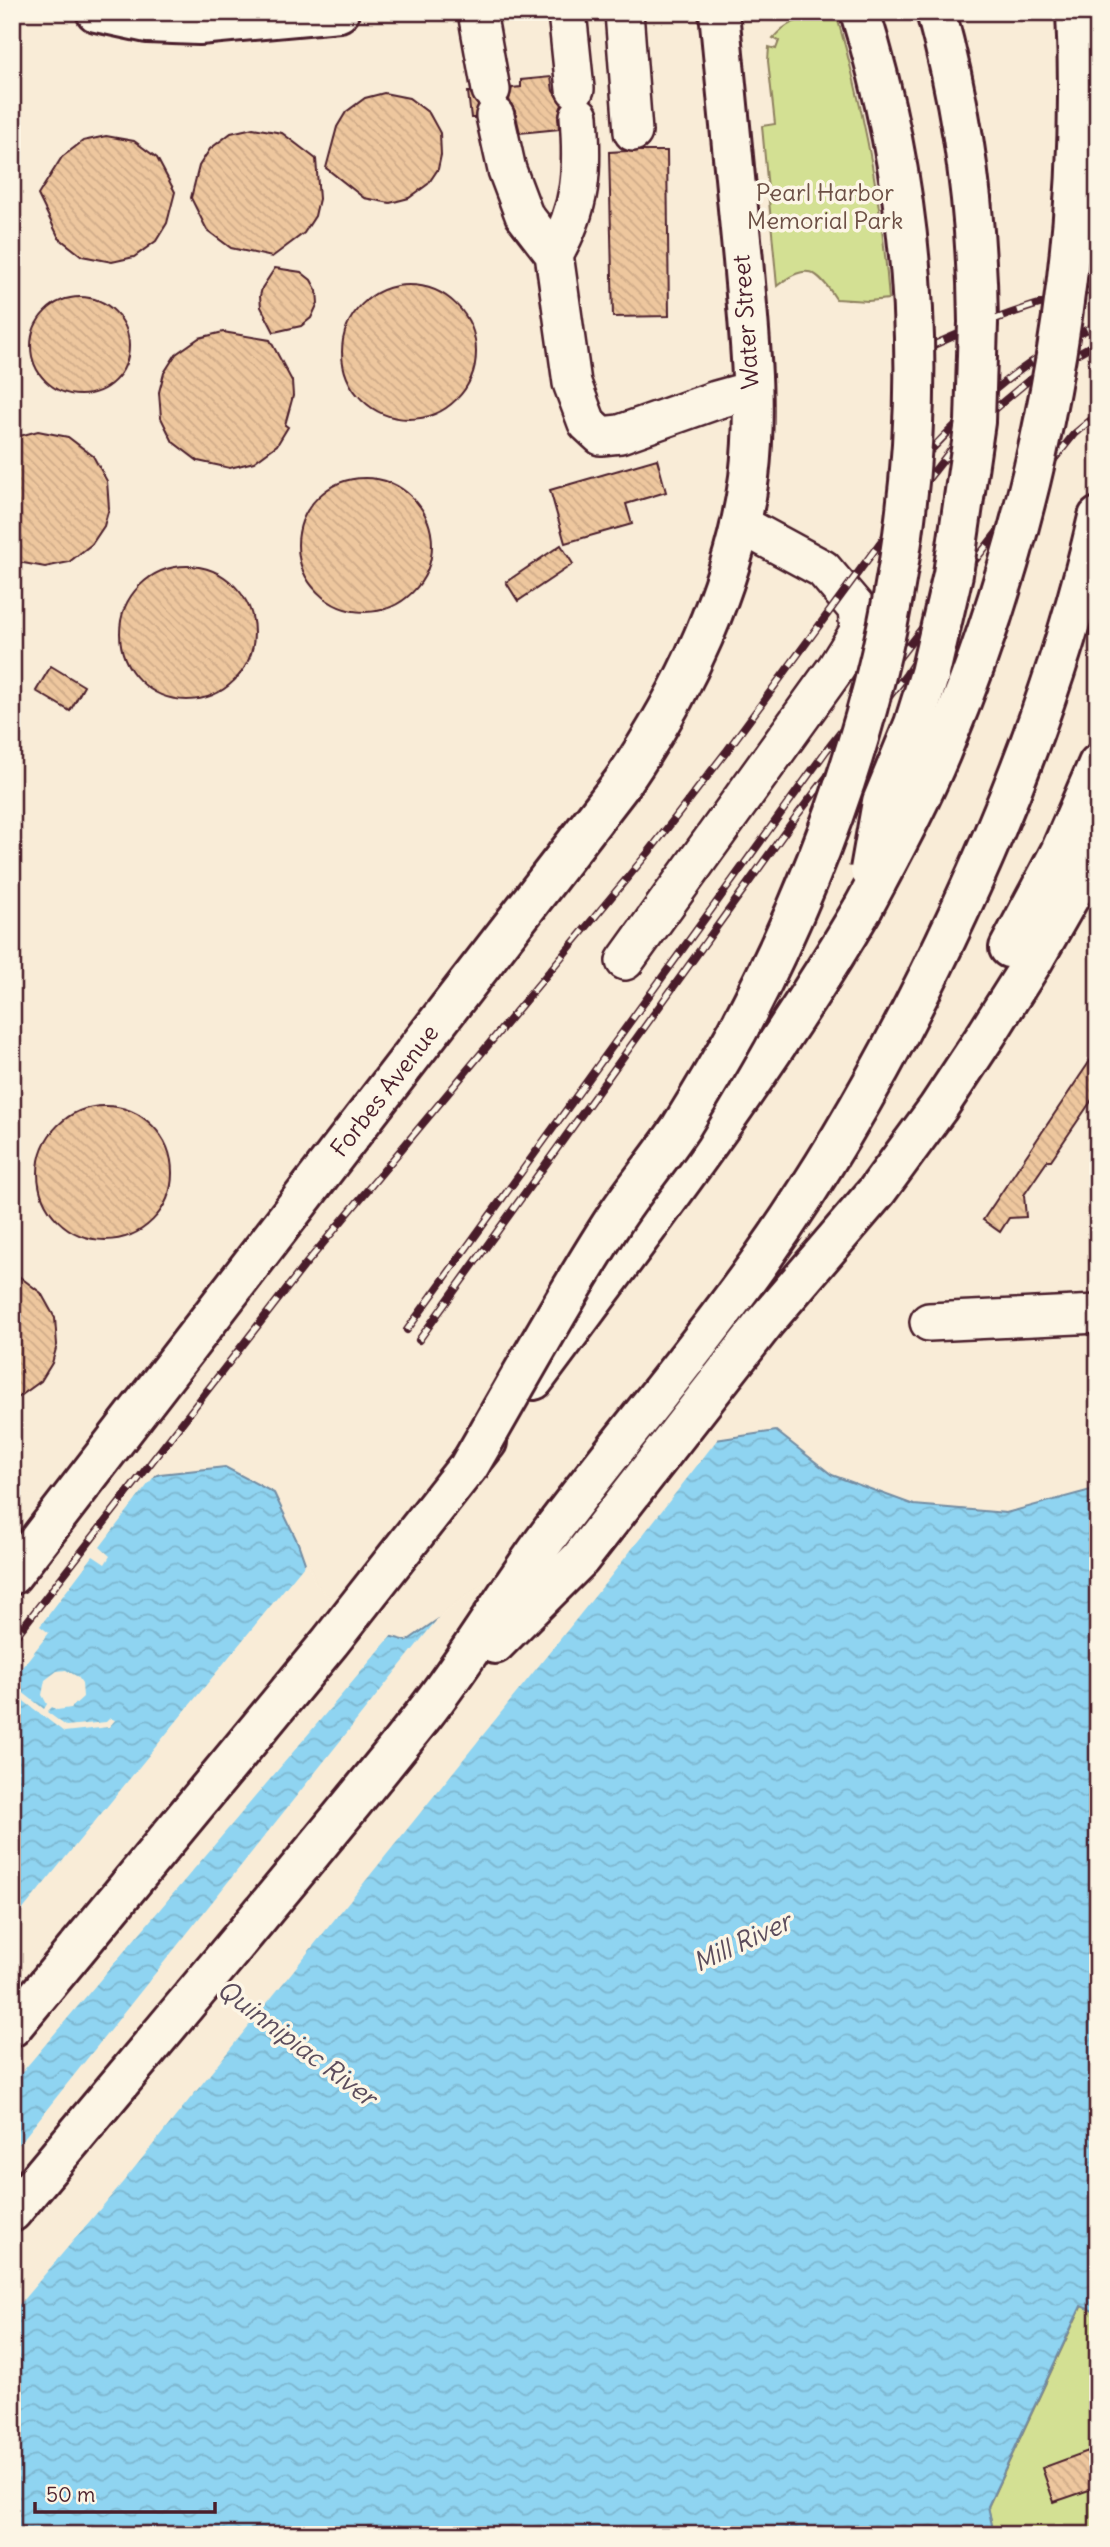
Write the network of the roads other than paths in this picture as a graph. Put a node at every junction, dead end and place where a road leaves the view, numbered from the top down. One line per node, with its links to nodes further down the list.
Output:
1 (96, 12): 2 (main road)
2 (339, 12)
3 (477, 12): 11 (lane)
4 (567, 12): 11 (lane)
5 (624, 12): 10 (lane)
6 (719, 12): 12 (main road, Water Street)
7 (860, 12): 23 (main road, bridge)
8 (936, 12): 18 (main road, bridge)
9 (1076, 12): 18 (main road, bridge)
10 (633, 132)
11 (554, 254): 12 (lane)
12 (752, 390): 14 (main road, Water Street)
13 (1098, 517): 25 (main road)
14 (740, 524): 15 (main road, Water Street); 19 (lane)
15 (721, 586): 24 (main road, Forbes Avenue)
16 (1098, 764): 21 (main road)
17 (1098, 840): 21 (main road)
18 (863, 908): 23 (main road, bridge)
19 (625, 961)
20 (1098, 1314): 22 (lane)
21 (765, 1322): 25 (main road)
22 (929, 1322)
23 (468, 1468): 26 (main road)
24 (12, 1575)
25 (426, 1712): 27 (main road)
26 (12, 2027)
27 (12, 2213)

